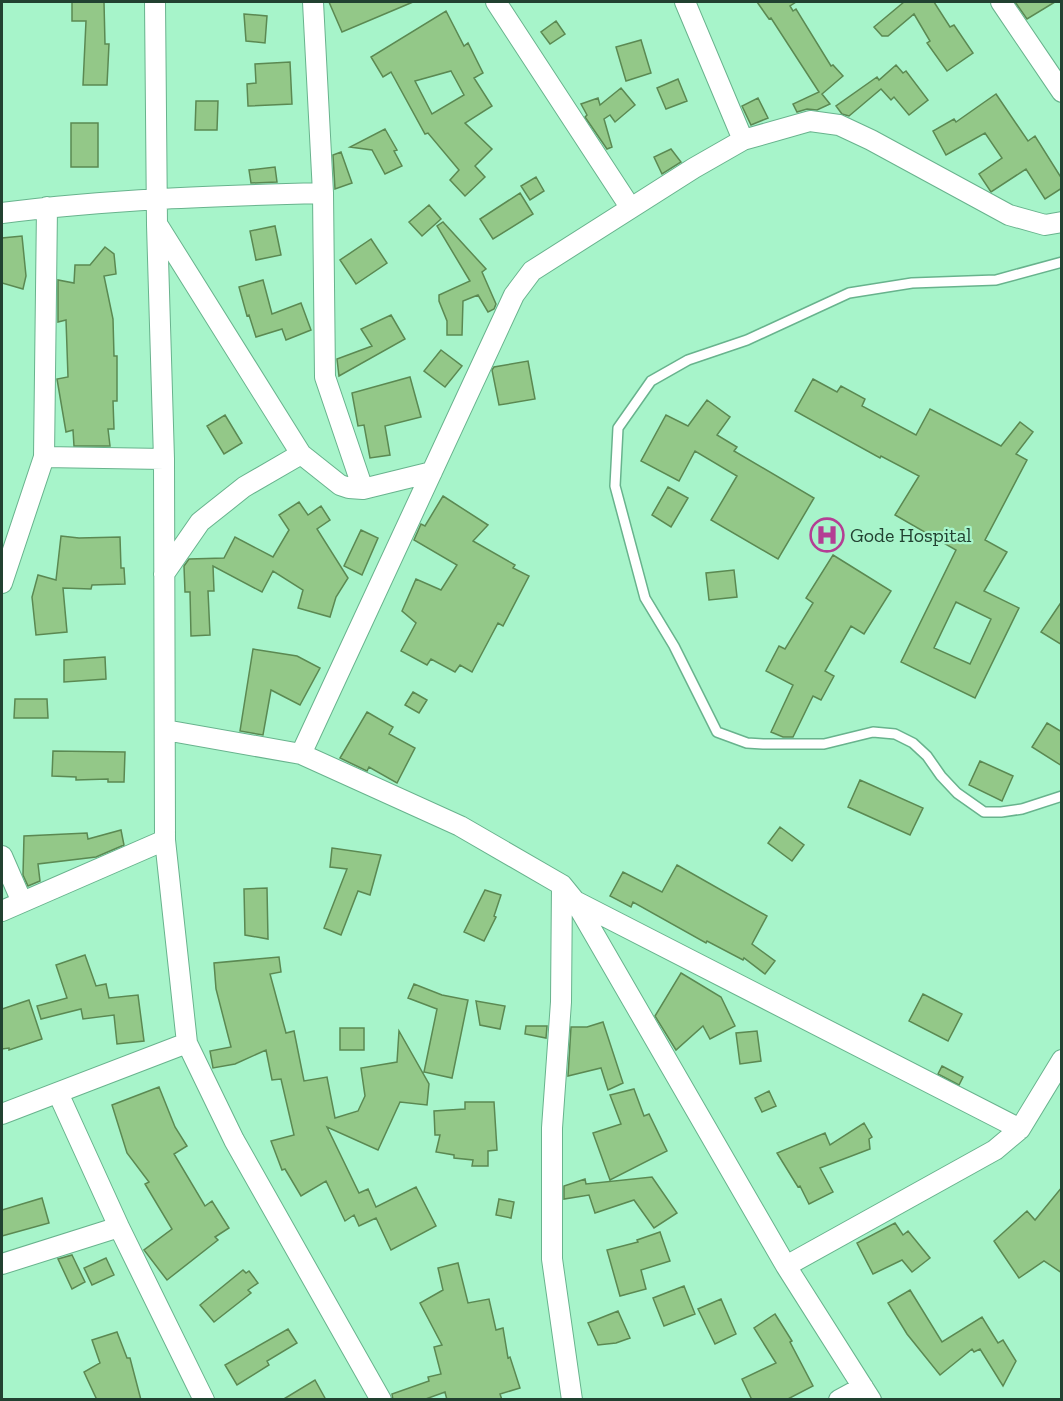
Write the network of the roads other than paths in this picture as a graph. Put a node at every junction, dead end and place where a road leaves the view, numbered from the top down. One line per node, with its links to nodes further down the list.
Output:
1 (155, 2): 9 (street)
2 (313, 2): 8 (street)
3 (496, 2): 11 (street)
4 (685, 2): 7 (street)
5 (1001, 2): 6 (street)
6 (1062, 92)
7 (743, 140): 11 (street); 13 (street)
8 (323, 192): 9 (street); 20 (street)
9 (157, 198): 10 (street); 14 (street)
10 (47, 207): 12 (street); 17 (street)
11 (630, 207): 19 (street)
12 (2, 213)
13 (1062, 222)
14 (157, 225): 16 (street); 18 (street)
15 (1062, 262): 25 (lane)
16 (301, 454): 20 (street); 21 (street)
17 (44, 457): 18 (street); 22 (street)
18 (164, 459): 21 (street)
19 (432, 472): 20 (street); 24 (street)
20 (363, 489)
21 (164, 574): 23 (street)
22 (2, 583)
23 (165, 730): 24 (street); 26 (street)
24 (301, 754): 28 (street)
25 (1062, 796)
26 (165, 840): 30 (street); 32 (street)
27 (2, 856): 30 (street)
28 (562, 885): 29 (street); 43 (street)
29 (575, 901): 36 (street); 39 (street)
30 (22, 902): 31 (street)
31 (2, 911)
32 (187, 1043): 34 (street); 42 (street)
33 (1062, 1060): 36 (street)
34 (58, 1093): 35 (street); 37 (street)
35 (2, 1114)
36 (1020, 1130): 39 (street)
37 (119, 1227): 38 (street); 41 (street)
38 (2, 1264)
39 (786, 1266): 40 (street)
40 (867, 1393): 44 (street)
41 (204, 1400)
42 (381, 1400)
43 (572, 1400)
44 (839, 1400)

